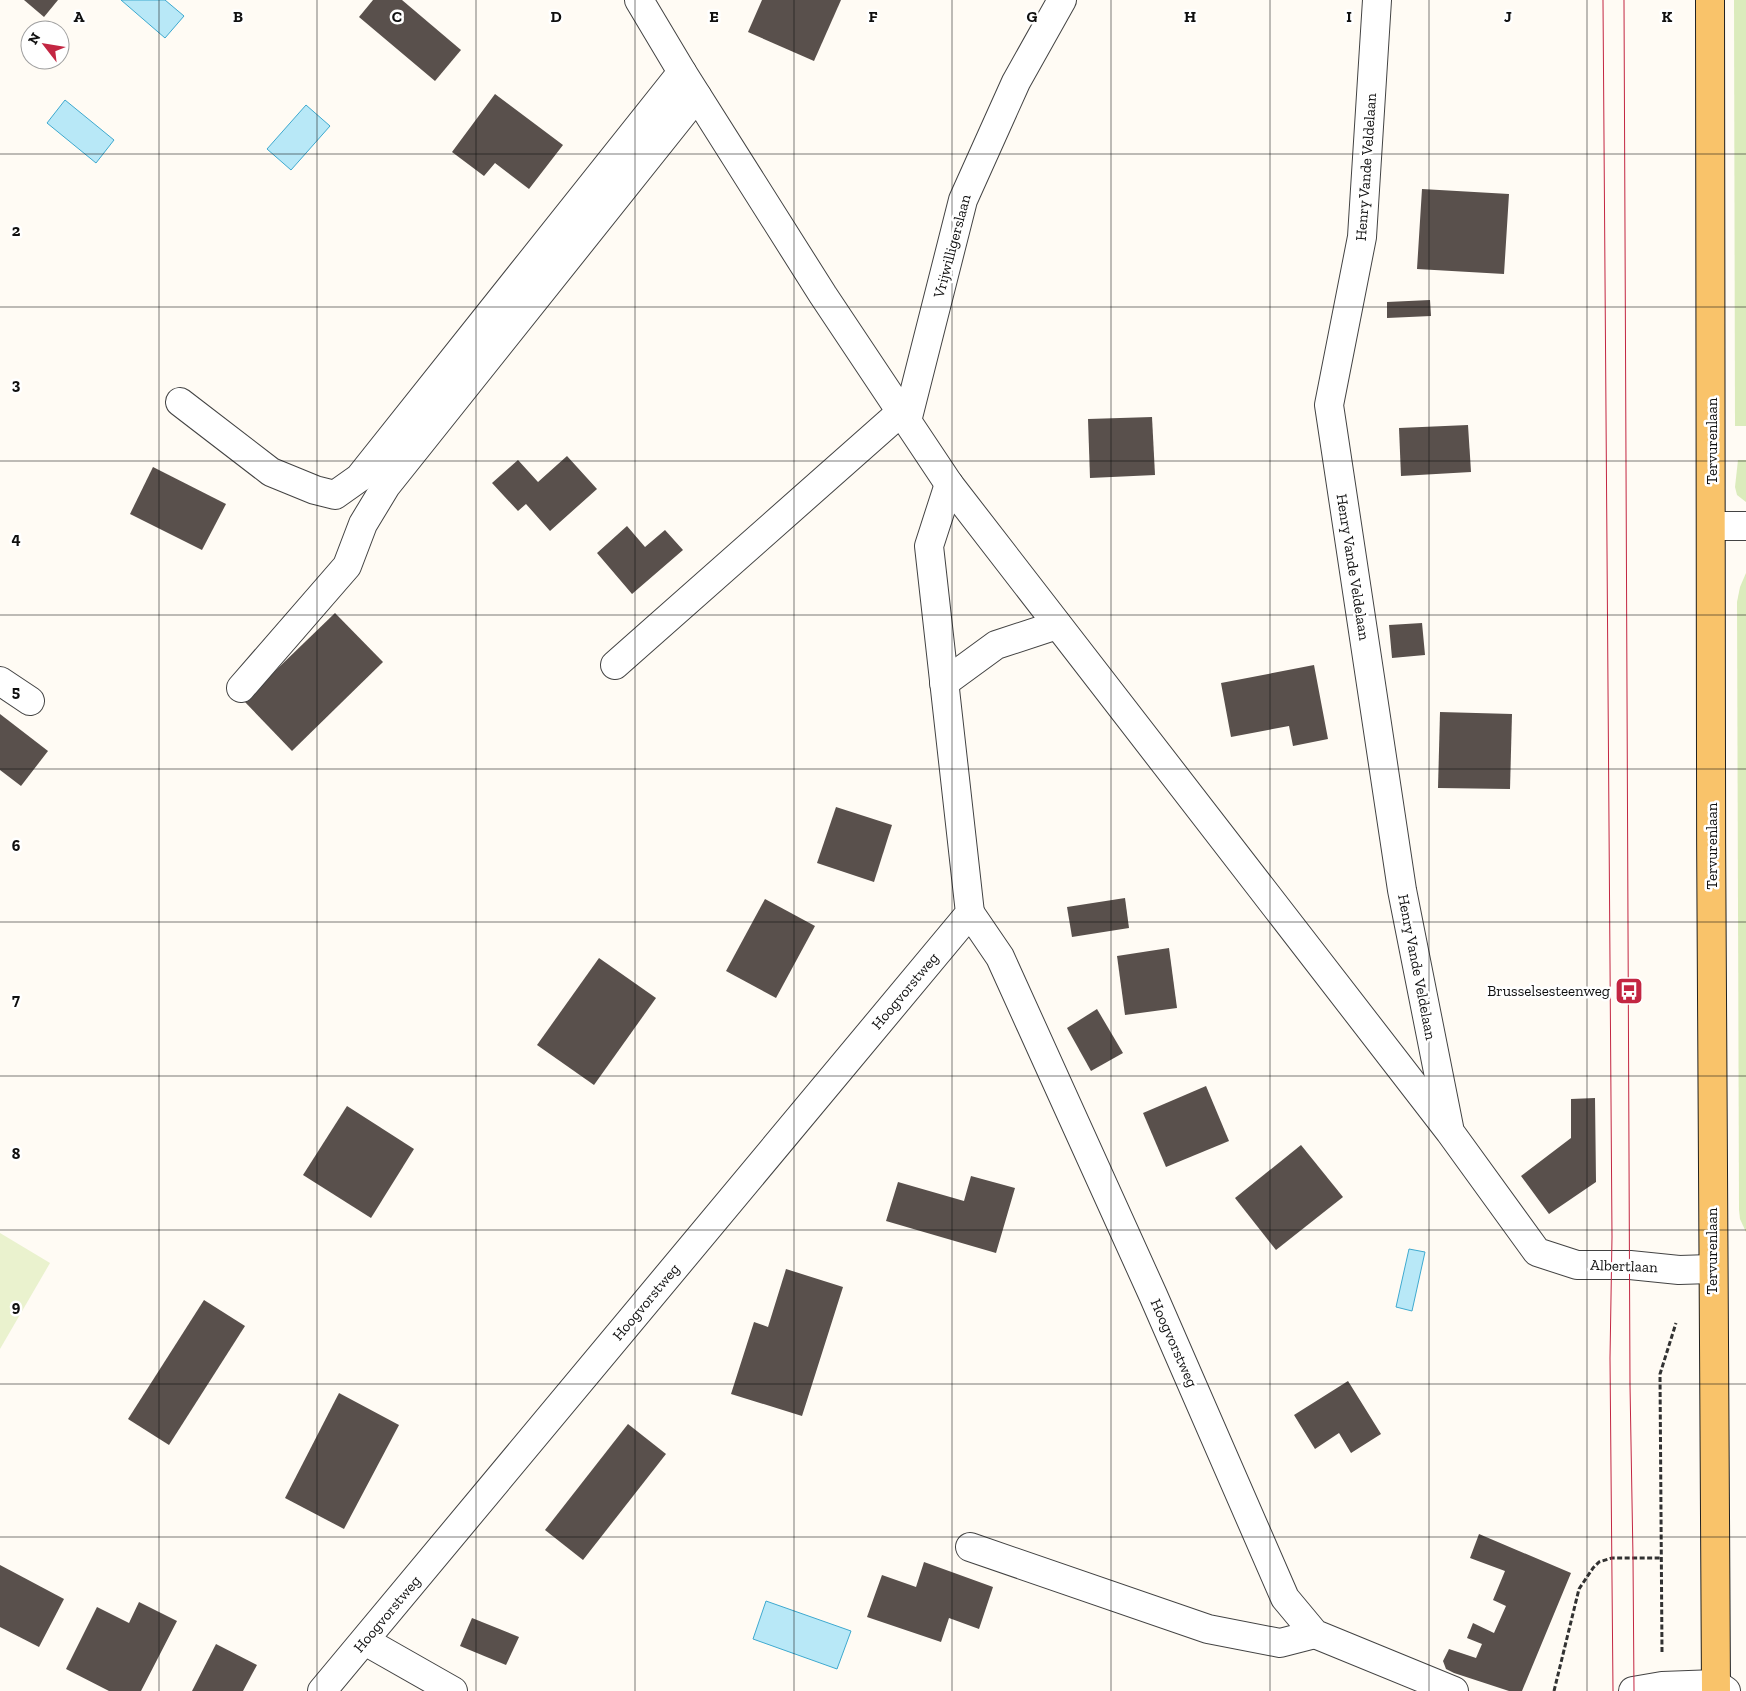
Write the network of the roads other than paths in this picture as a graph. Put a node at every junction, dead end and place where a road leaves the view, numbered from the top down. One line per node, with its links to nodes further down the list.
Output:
1 (639, 0): 5 (street)
2 (1062, 0): 8 (street, Vrijwilligerslaan)
3 (1378, 0): 19 (street, Henry Vande Veldelaan)
4 (1710, 0): 10 (main road, Tervurenlaan)
5 (682, 72): 6 (street); 7 (street)
6 (696, 96): 8 (street); 16 (street)
7 (180, 402)
8 (904, 417): 9 (street); 13 (street)
9 (949, 484): 12 (street); 15 (street, Hoogvorstweg)
10 (1712, 526): 11 (street); 20 (main road, Tervurenlaan)
11 (1746, 526)
12 (1057, 625): 15 (street); 19 (street)
13 (615, 665)
14 (0, 681): 17 (street)
15 (944, 683): 18 (street, Hoogvorstweg)
16 (241, 688)
17 (30, 701)
18 (970, 913): 22 (street, Hoogvorstweg); 23 (street, Hoogvorstweg)
19 (1450, 1132): 20 (street, Albertlaan)
20 (1711, 1269): 24 (main road, Tervurenlaan)
21 (970, 1547): 22 (street)
22 (1315, 1634): 27 (street, Hoogvorstweg)
23 (364, 1641): 25 (street, Hoogvorstweg); 26 (street)
24 (1719, 1689): 28 (street)
25 (322, 1691)
26 (453, 1691)
27 (1454, 1691)
28 (1633, 1691)

